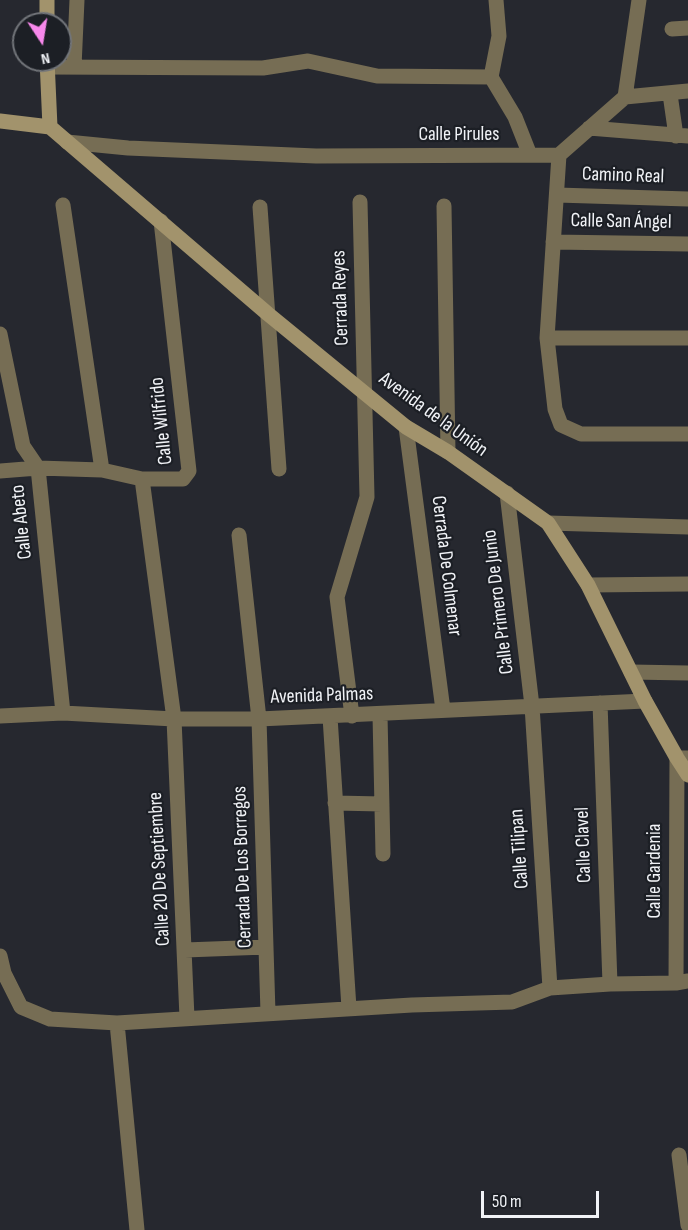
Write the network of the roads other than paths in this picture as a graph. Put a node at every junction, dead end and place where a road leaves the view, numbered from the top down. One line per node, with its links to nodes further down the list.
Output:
1 (77, 0): 6 (street)
2 (496, 0): 8 (street)
3 (639, 0): 11 (street)
4 (688, 28): 5 (street)
5 (672, 29)
6 (74, 67): 8 (street)
7 (47, 72): 13 (main road)
8 (491, 78): 17 (street)
9 (688, 91): 10 (street)
10 (670, 94): 11 (street); 15 (street)
11 (625, 97): 14 (street)
12 (0, 121): 13 (main road)
13 (50, 127): 16 (main road, Avenida de la Unión)
14 (589, 128): 15 (street); 18 (street)
15 (682, 136)
16 (67, 142): 17 (street, Calle Pirules); 25 (main road, Avenida de la Unión)
17 (530, 155): 18 (street, Calle Pirules)
18 (559, 155): 19 (street)
19 (557, 195): 20 (street, Camino Real); 26 (street)
20 (688, 199)
21 (360, 202): 32 (street, Cerrada Reyes)
22 (63, 205): 37 (street)
23 (444, 206): 35 (street)
24 (260, 207): 28 (street)
25 (161, 221): 28 (main road, Avenida de la Unión); 40 (street, Calle Wilfrido)
26 (553, 242): 27 (street, Calle San Ángel); 30 (street)
27 (688, 244)
28 (268, 314): 32 (main road, Avenida de la Unión); 38 (street)
29 (0, 334): 36 (street, Calle Abeto)
30 (548, 338): 31 (street); 34 (street)
31 (688, 338)
32 (365, 393): 33 (main road, Avenida de la Unión); 56 (street, Cerrada Reyes)
33 (406, 427): 35 (main road, Avenida de la Unión); 52 (street, Cerrada De Colmenar)
34 (688, 434)
35 (448, 452): 41 (main road, Avenida de la Unión)
36 (38, 468): 37 (street); 39 (street); 53 (street, Calle Abeto)
37 (102, 470): 40 (street)
38 (279, 470)
39 (0, 471)
40 (142, 479): 58 (street, Calle Wilfrido)
41 (507, 493): 42 (main road, Avenida de la Unión); 51 (street, Calle Primero De Junio)
42 (548, 523): 43 (street); 46 (main road, Avenida de la Unión)
43 (688, 527)
44 (239, 535): 59 (street, Cerrada De Los Borregos)
45 (688, 584): 46 (street)
46 (588, 585): 47 (main road, Avenida de la Unión)
47 (631, 672): 48 (street); 49 (main road, Avenida de la Unión)
48 (688, 673)
49 (645, 701): 50 (street, Avenida Palmas); 60 (main road, Avenida de la Unión)
50 (600, 703): 51 (street, Avenida Palmas); 69 (street, Calle Clavel)
51 (532, 706): 52 (street, Avenida Palmas); 70 (street, Calle Tilipan)
52 (443, 710): 54 (street, Avenida Palmas)
53 (63, 713): 55 (street, Avenida Palmas); 58 (street, Avenida Palmas)
54 (380, 715): 56 (street, Avenida Palmas); 63 (street)
55 (0, 716)
56 (352, 716): 57 (street, Avenida Palmas)
57 (330, 717): 59 (street, Avenida Palmas); 62 (street)
58 (174, 719): 59 (street, Avenida Palmas); 66 (street, Calle 20 De Septiembre)
59 (259, 719): 65 (street, Cerrada De Los Borregos)
60 (682, 758): 61 (main road, Avenida de la Unión); 68 (street, Calle Gardenia)
61 (688, 774)
62 (335, 803): 63 (street); 71 (street)
63 (382, 804): 64 (street)
64 (383, 854)
65 (266, 947): 66 (street); 72 (street, Cerrada De Los Borregos)
66 (185, 950): 73 (street, Calle 20 De Septiembre)
67 (0, 956): 74 (street)
68 (682, 982): 69 (street)
69 (610, 984): 70 (street)
70 (550, 988): 71 (street)
71 (349, 1008): 72 (street)
72 (268, 1014): 73 (street)
73 (187, 1018): 74 (street)
74 (117, 1023): 77 (street)
75 (680, 1155): 76 (street)
76 (688, 1225)
77 (137, 1230)

